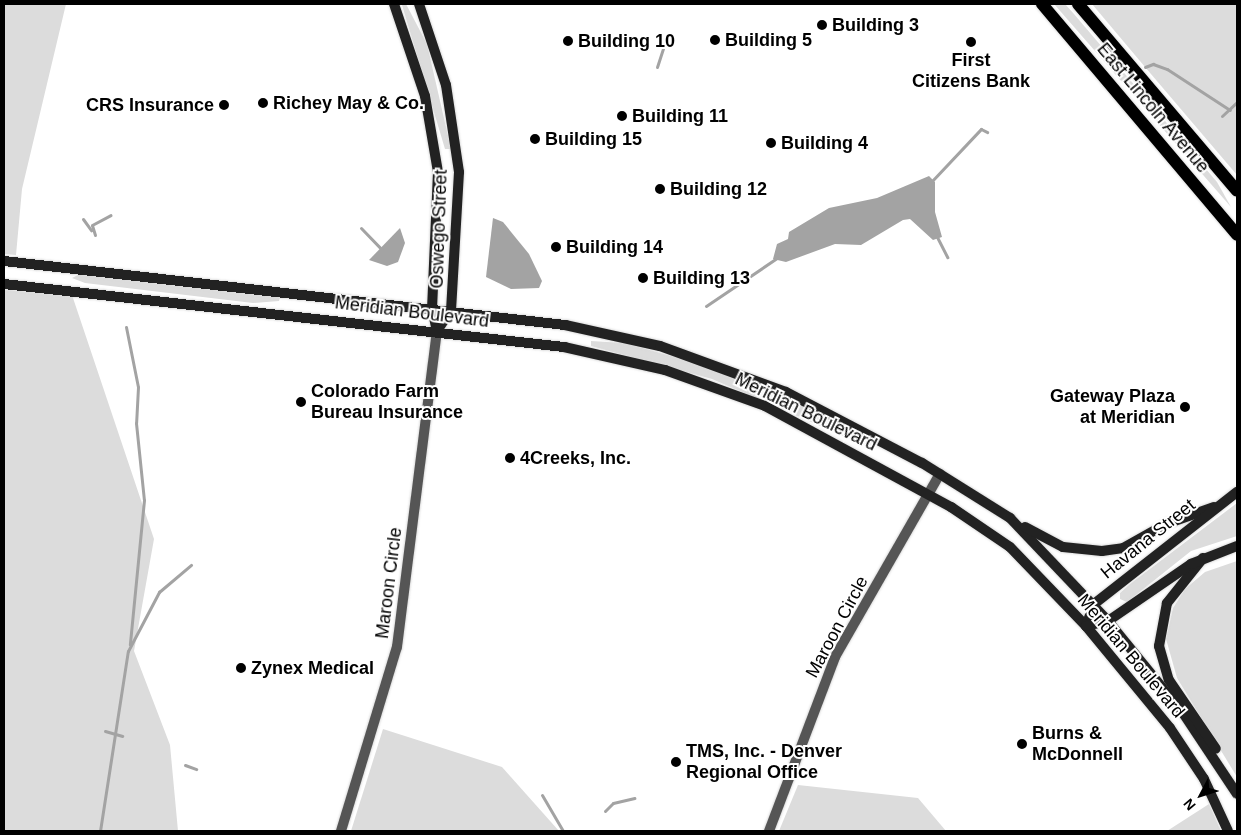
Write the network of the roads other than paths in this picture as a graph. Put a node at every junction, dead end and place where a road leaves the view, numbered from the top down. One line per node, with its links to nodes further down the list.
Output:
1 (394, 4): 9 (main road, Oswego Street)
2 (1042, 4): 6 (main road, East Lincoln Avenue)
3 (1078, 4): 5 (main road, East Lincoln Avenue)
4 (420, 6): 10 (main road, Oswego Street)
5 (1237, 191)
6 (1237, 235)
7 (4, 261): 9 (main road, Meridian Boulevard)
8 (4, 284): 11 (main road, Meridian Boulevard)
9 (432, 308): 10 (main road, Meridian Boulevard); 11 (main road, Oswego Street)
10 (452, 310): 11 (main road, Oswego Street); 12 (main road, Meridian Boulevard)
11 (437, 331): 14 (main road, Meridian Boulevard); 24 (street, Maroon Circle)
12 (940, 474): 14 (street, Maroon Circle); 16 (main road, Meridian Boulevard)
13 (1237, 492): 15 (main road, Havana Street)
14 (929, 494): 21 (main road, Meridian Boulevard); 25 (street, Maroon Circle)
15 (1214, 507): 16 (main road); 19 (main road, Havana Street)
16 (1010, 518): 19 (main road, Meridian Boulevard)
17 (1237, 546): 18 (main road)
18 (1203, 558): 20 (main road); 22 (main road)
19 (1094, 604): 20 (main road, Meridian Boulevard); 21 (main road, Havana Street)
20 (1108, 621): 21 (main road); 22 (main road, Meridian Boulevard)
21 (1086, 626): 26 (main road, Meridian Boulevard)
22 (1231, 781): 23 (main road, Meridian Boulevard)
23 (1237, 794)
24 (340, 831)
25 (769, 831)
26 (1228, 831)

